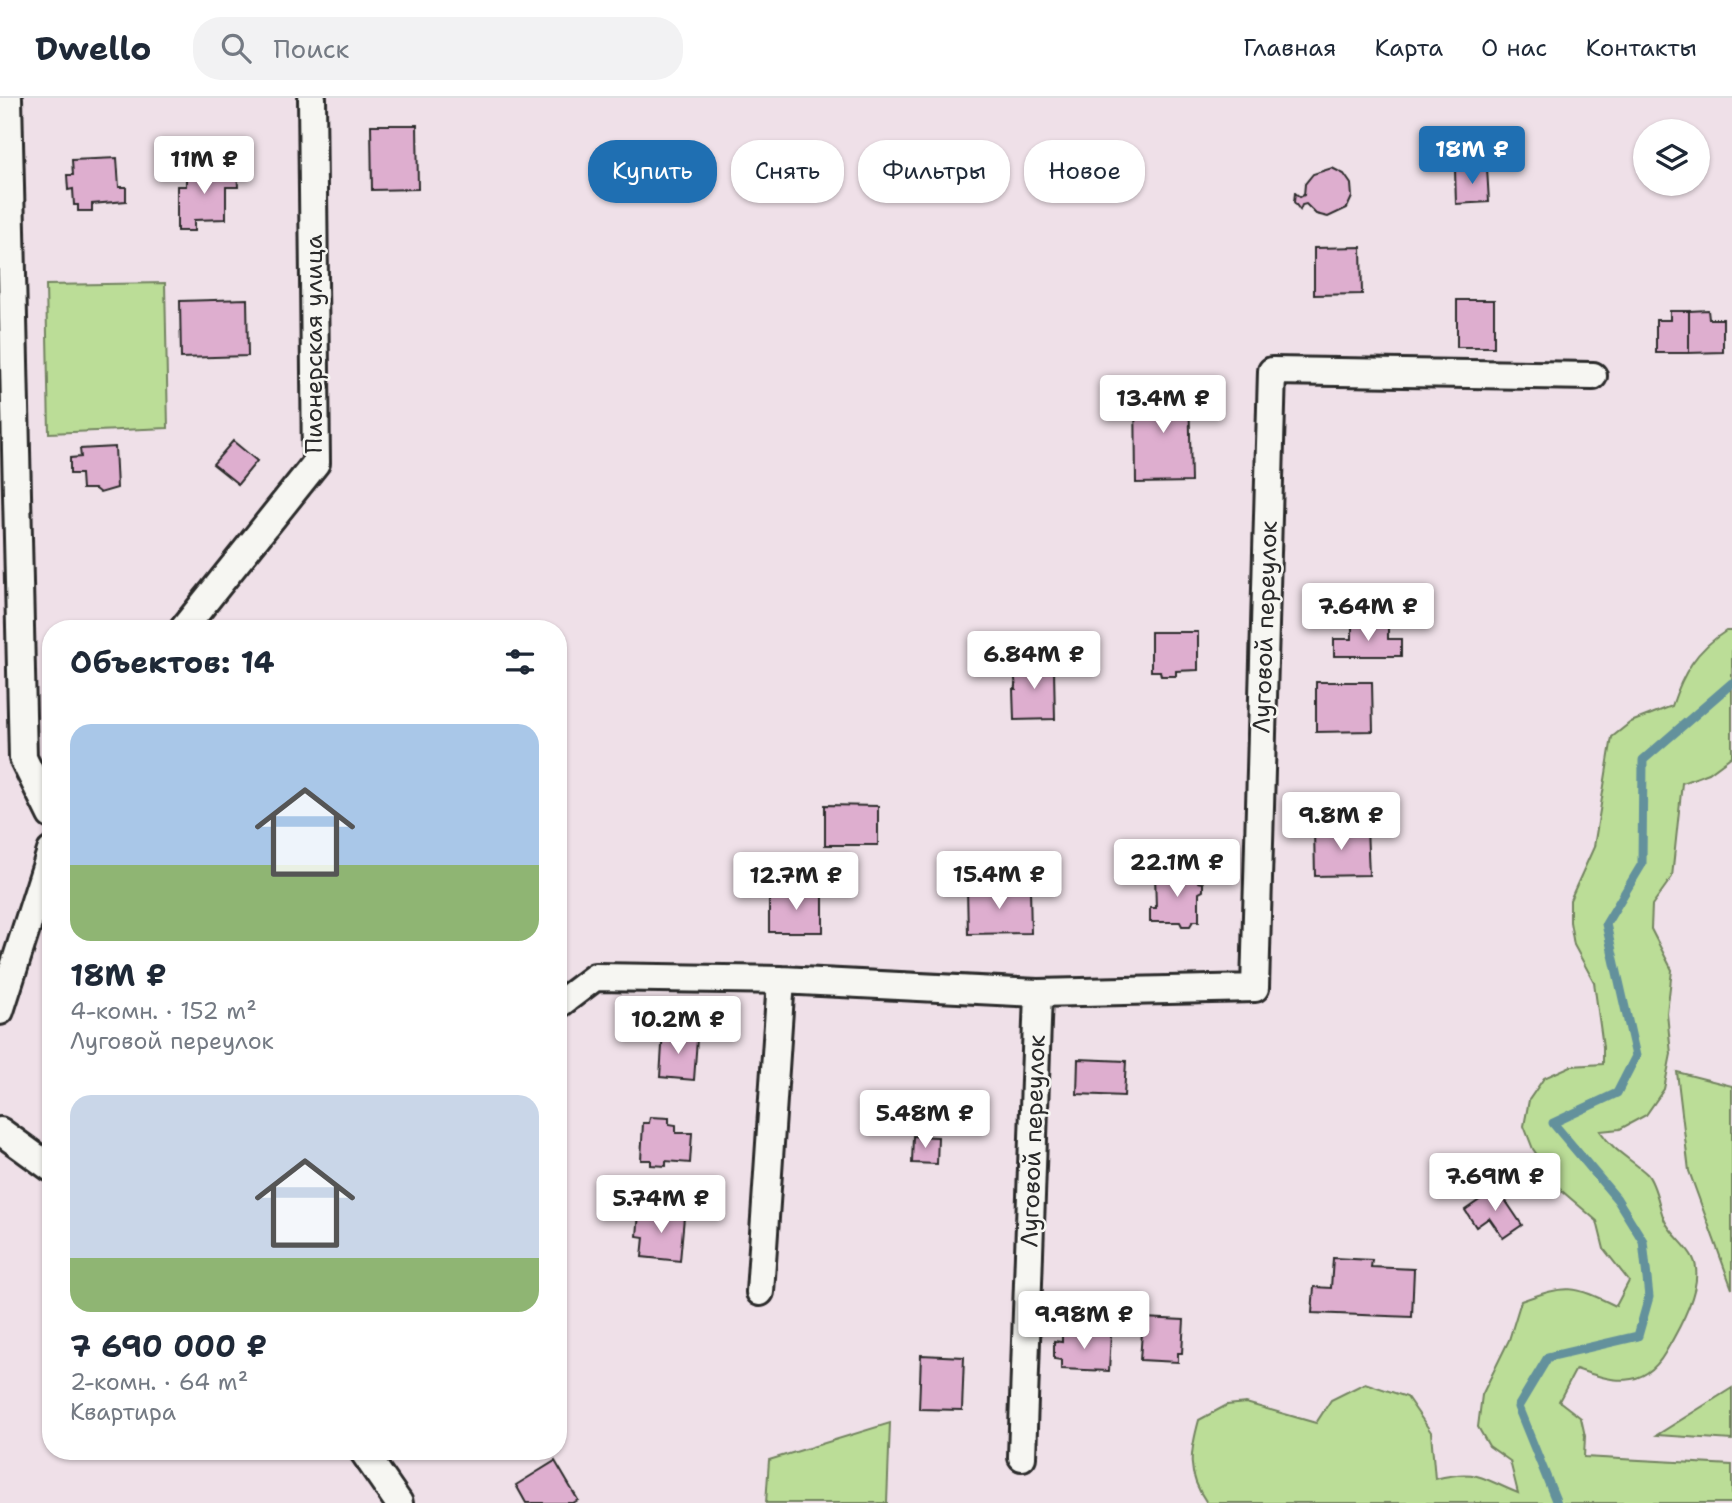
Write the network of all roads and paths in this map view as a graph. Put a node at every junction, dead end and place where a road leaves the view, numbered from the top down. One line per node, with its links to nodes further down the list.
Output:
1 (8, 98): 5 (street)
2 (312, 98): 4 (street, Пионерская улица)
3 (1593, 376): 8 (street, Луговой переулок)
4 (190, 620)
5 (42, 797)
6 (42, 879): 10 (street)
7 (780, 980): 8 (street, Луговой переулок); 9 (street, Луговой переулок); 13 (street)
8 (1038, 993): 14 (street, Луговой переулок)
9 (567, 998)
10 (0, 1011)
11 (0, 1131): 12 (street)
12 (42, 1161)
13 (760, 1292)
14 (1021, 1457)
15 (369, 1460): 16 (street)
16 (399, 1503)

